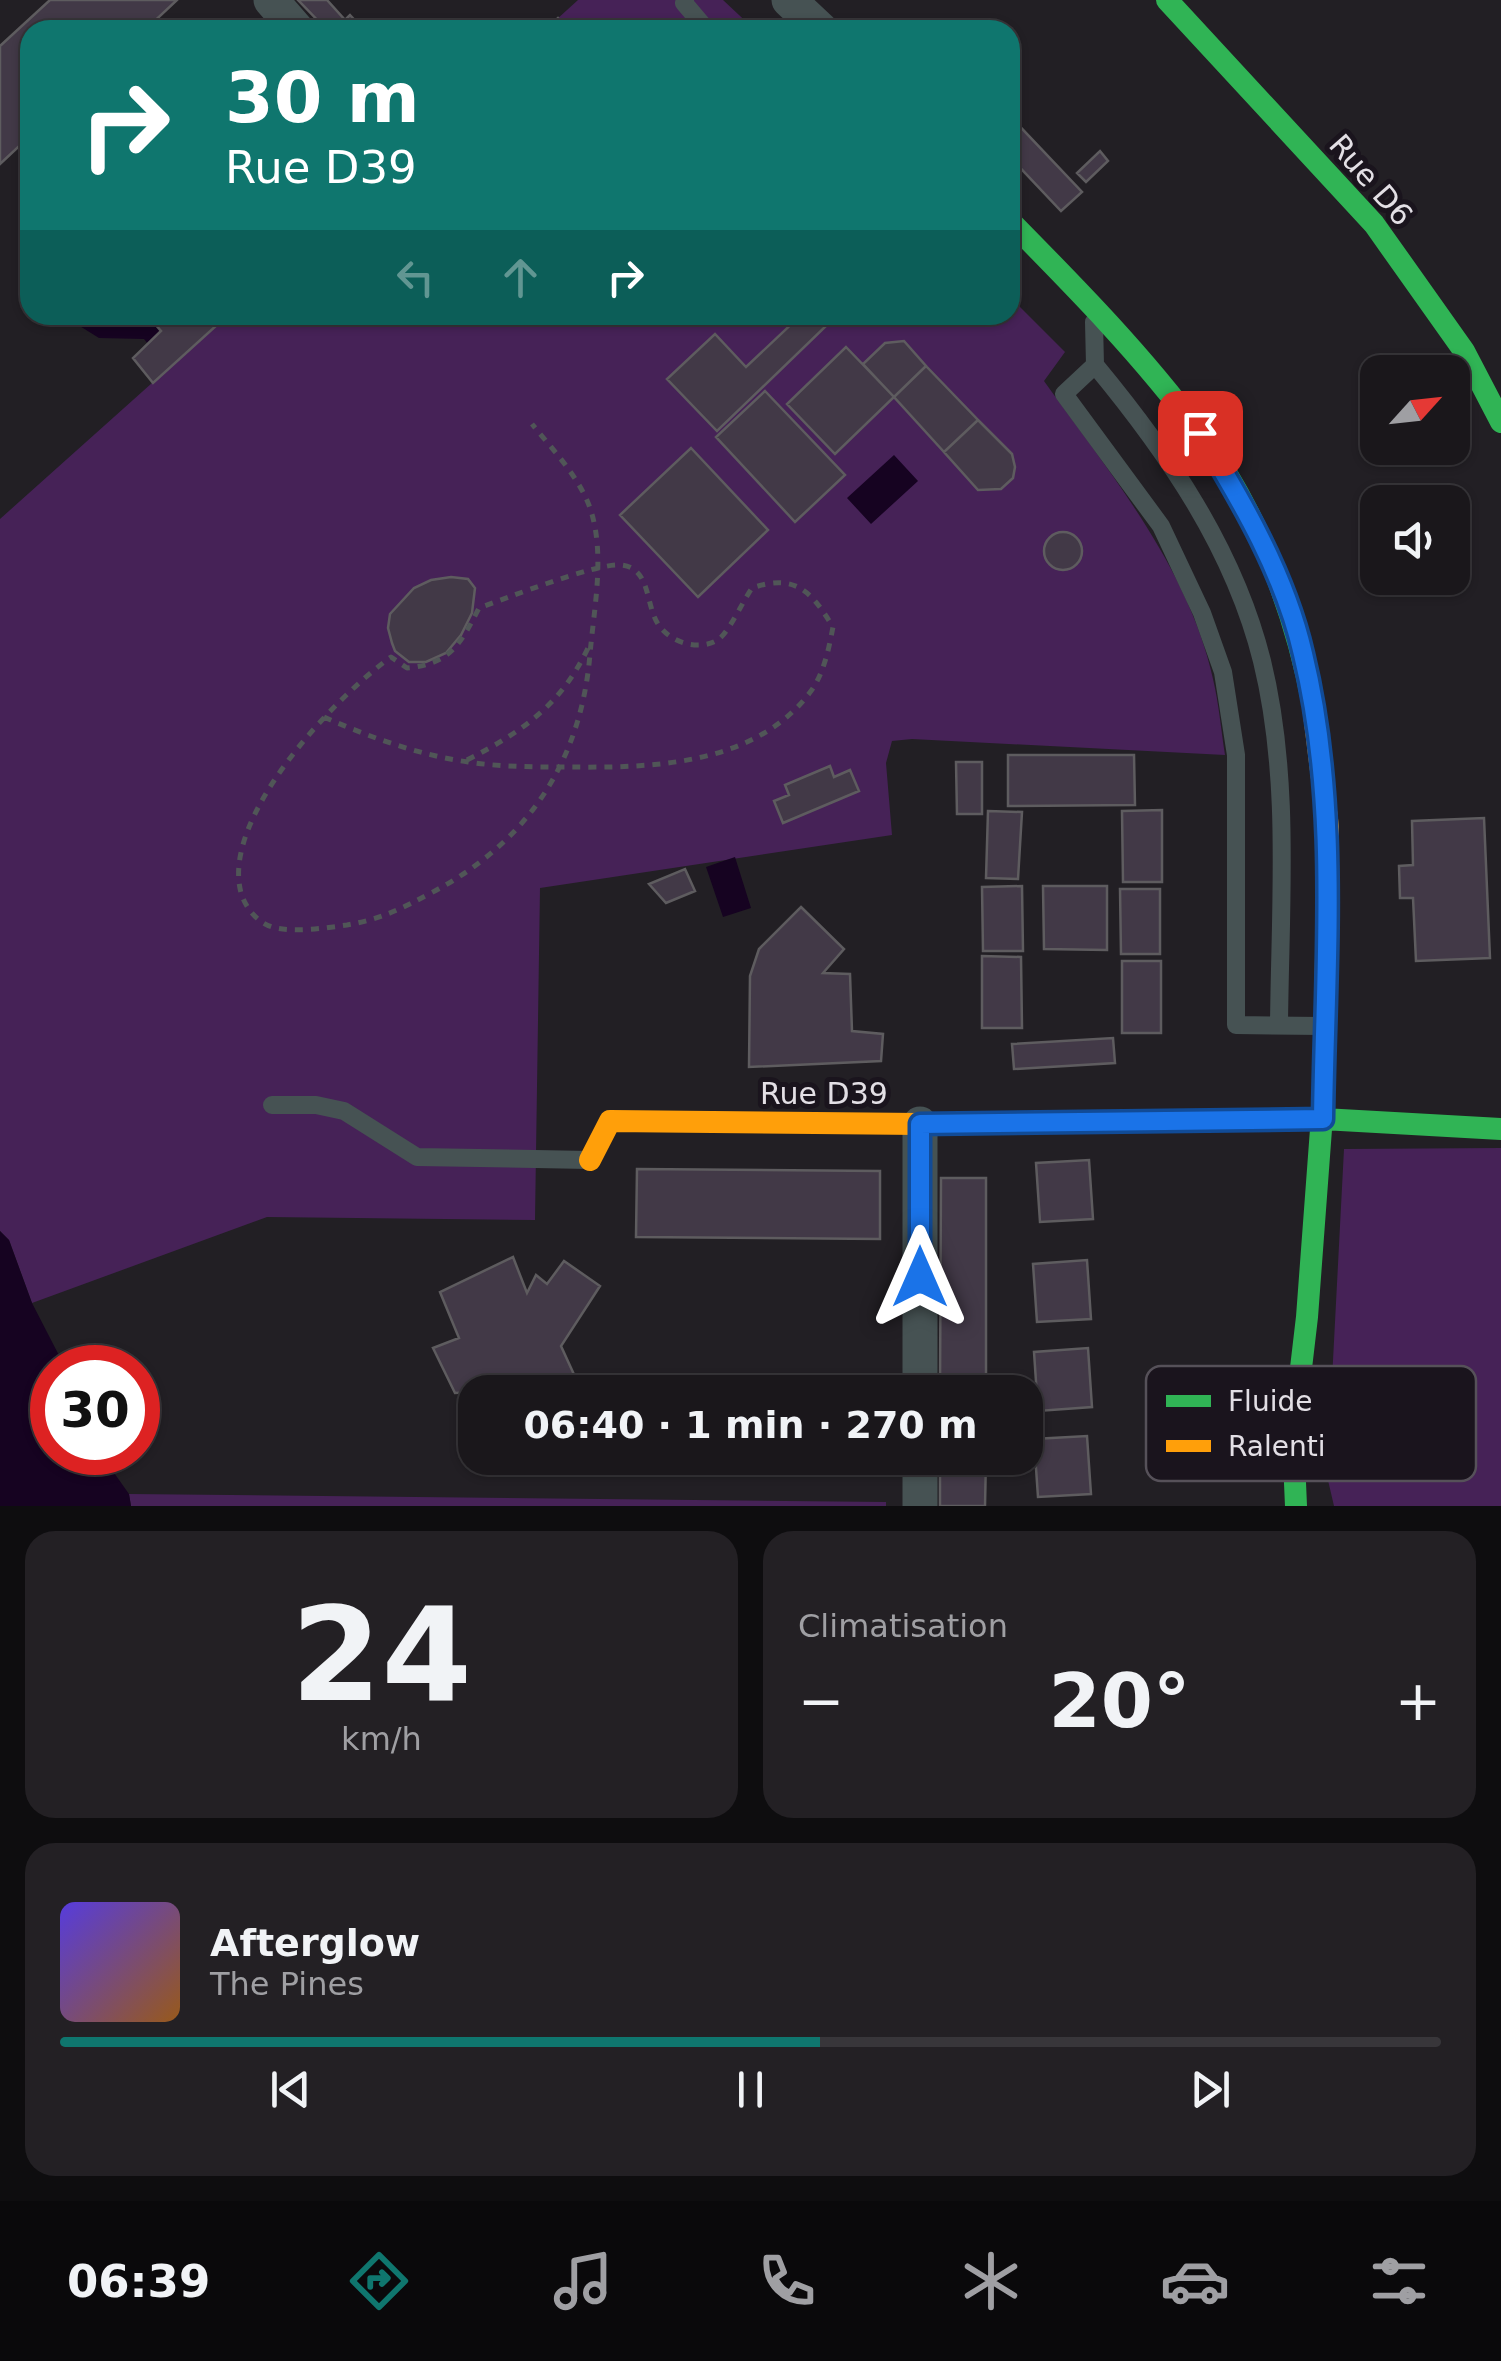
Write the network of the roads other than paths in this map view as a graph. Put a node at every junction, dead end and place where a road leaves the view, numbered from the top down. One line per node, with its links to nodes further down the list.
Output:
1 (271, 0): 5 (street)
2 (685, 0): 6 (lane)
3 (789, 0): 7 (street)
4 (1167, 0): 11 (street, Rue D6)
5 (288, 20)
6 (698, 20)
7 (811, 20)
8 (1020, 231): 9 (street)
9 (1094, 307): 10 (lane); 13 (street)
10 (1095, 366): 12 (lane); 12 (lane)
11 (1501, 422)
12 (1278, 1025): 13 (lane)
13 (1324, 1026): 15 (street)
14 (272, 1105): 18 (lane)
15 (1323, 1119): 16 (street, Rue D39); 17 (street, Rue D39); 19 (street)
16 (920, 1124): 18 (street, Rue D39); 20 (street)
17 (1501, 1130)
18 (590, 1160)
19 (1301, 1366)
20 (920, 1375)
21 (920, 1475): 23 (street)
22 (1295, 1481): 24 (street)
23 (920, 1506)
24 (1296, 1506)

